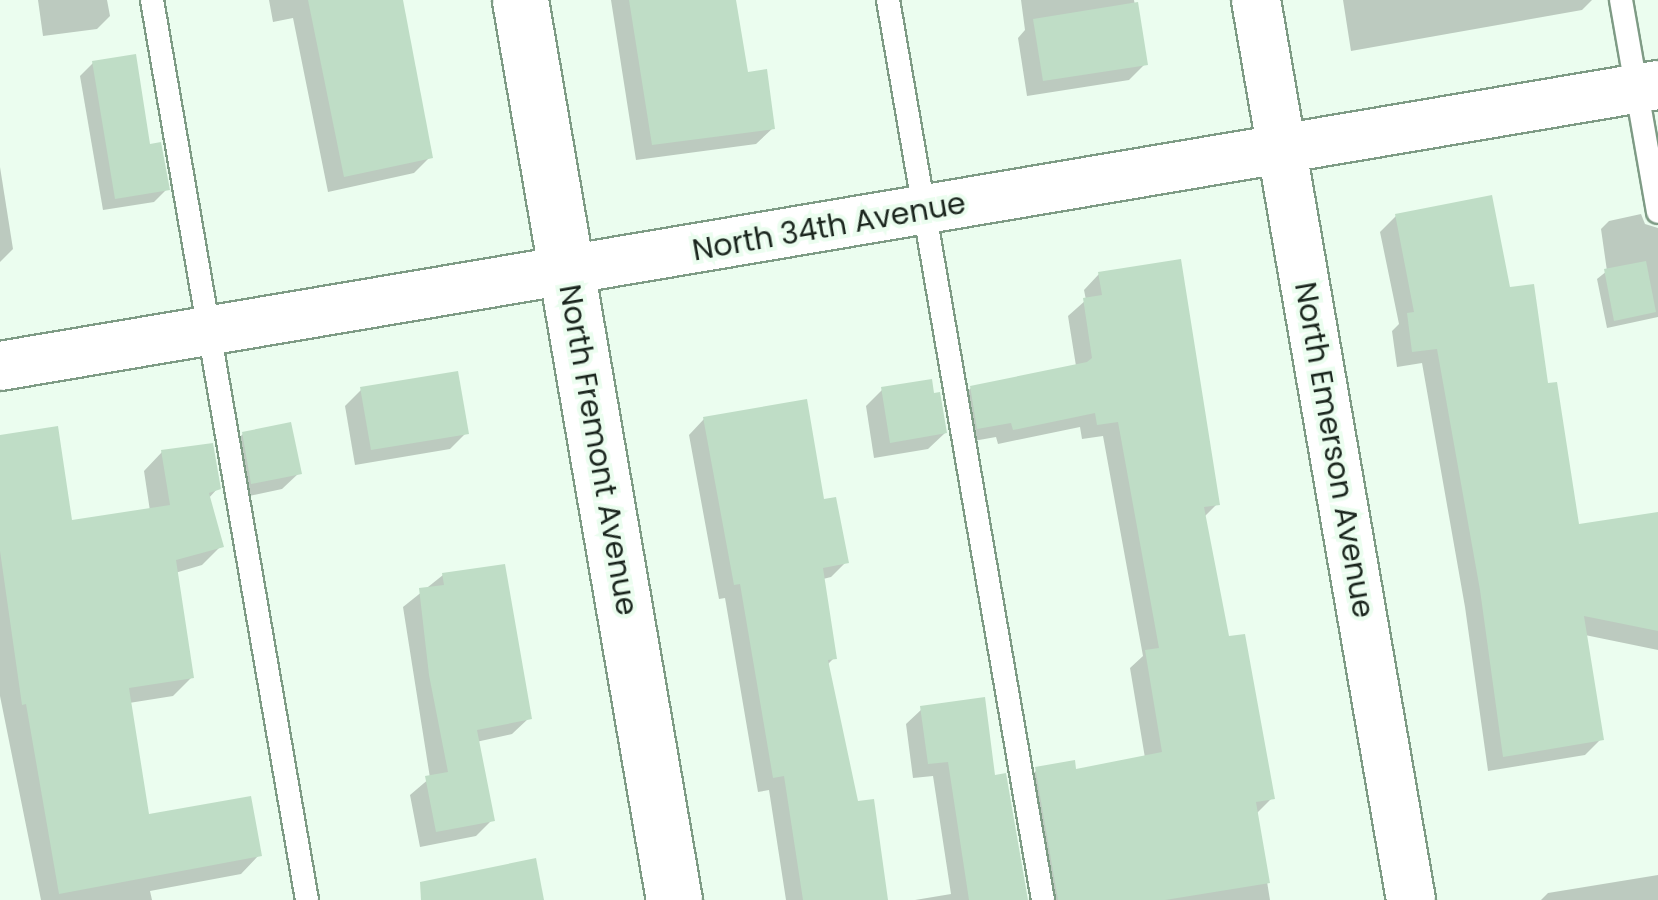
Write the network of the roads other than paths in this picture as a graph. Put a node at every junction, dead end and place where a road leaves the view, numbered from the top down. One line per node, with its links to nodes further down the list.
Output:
1 (152, 0): 11 (lane)
2 (520, 0): 10 (street, North Fremont Avenue)
3 (888, 0): 8 (lane)
4 (1256, 0): 7 (street, North Emerson Avenue)
5 (1621, 0): 6 (lane)
6 (1647, 87): 7 (street, North 34th Avenue); 9 (lane)
7 (1282, 150): 8 (street, North 34th Avenue); 16 (street, North Emerson Avenue)
8 (925, 211): 10 (street, North 34th Avenue); 15 (lane)
9 (1658, 212)
10 (568, 270): 11 (street, North 34th Avenue); 14 (street, North Fremont Avenue)
11 (207, 330): 12 (street, North 34th Avenue); 13 (lane)
12 (0, 366)
13 (307, 900)
14 (674, 900)
15 (1043, 900)
16 (1411, 900)

